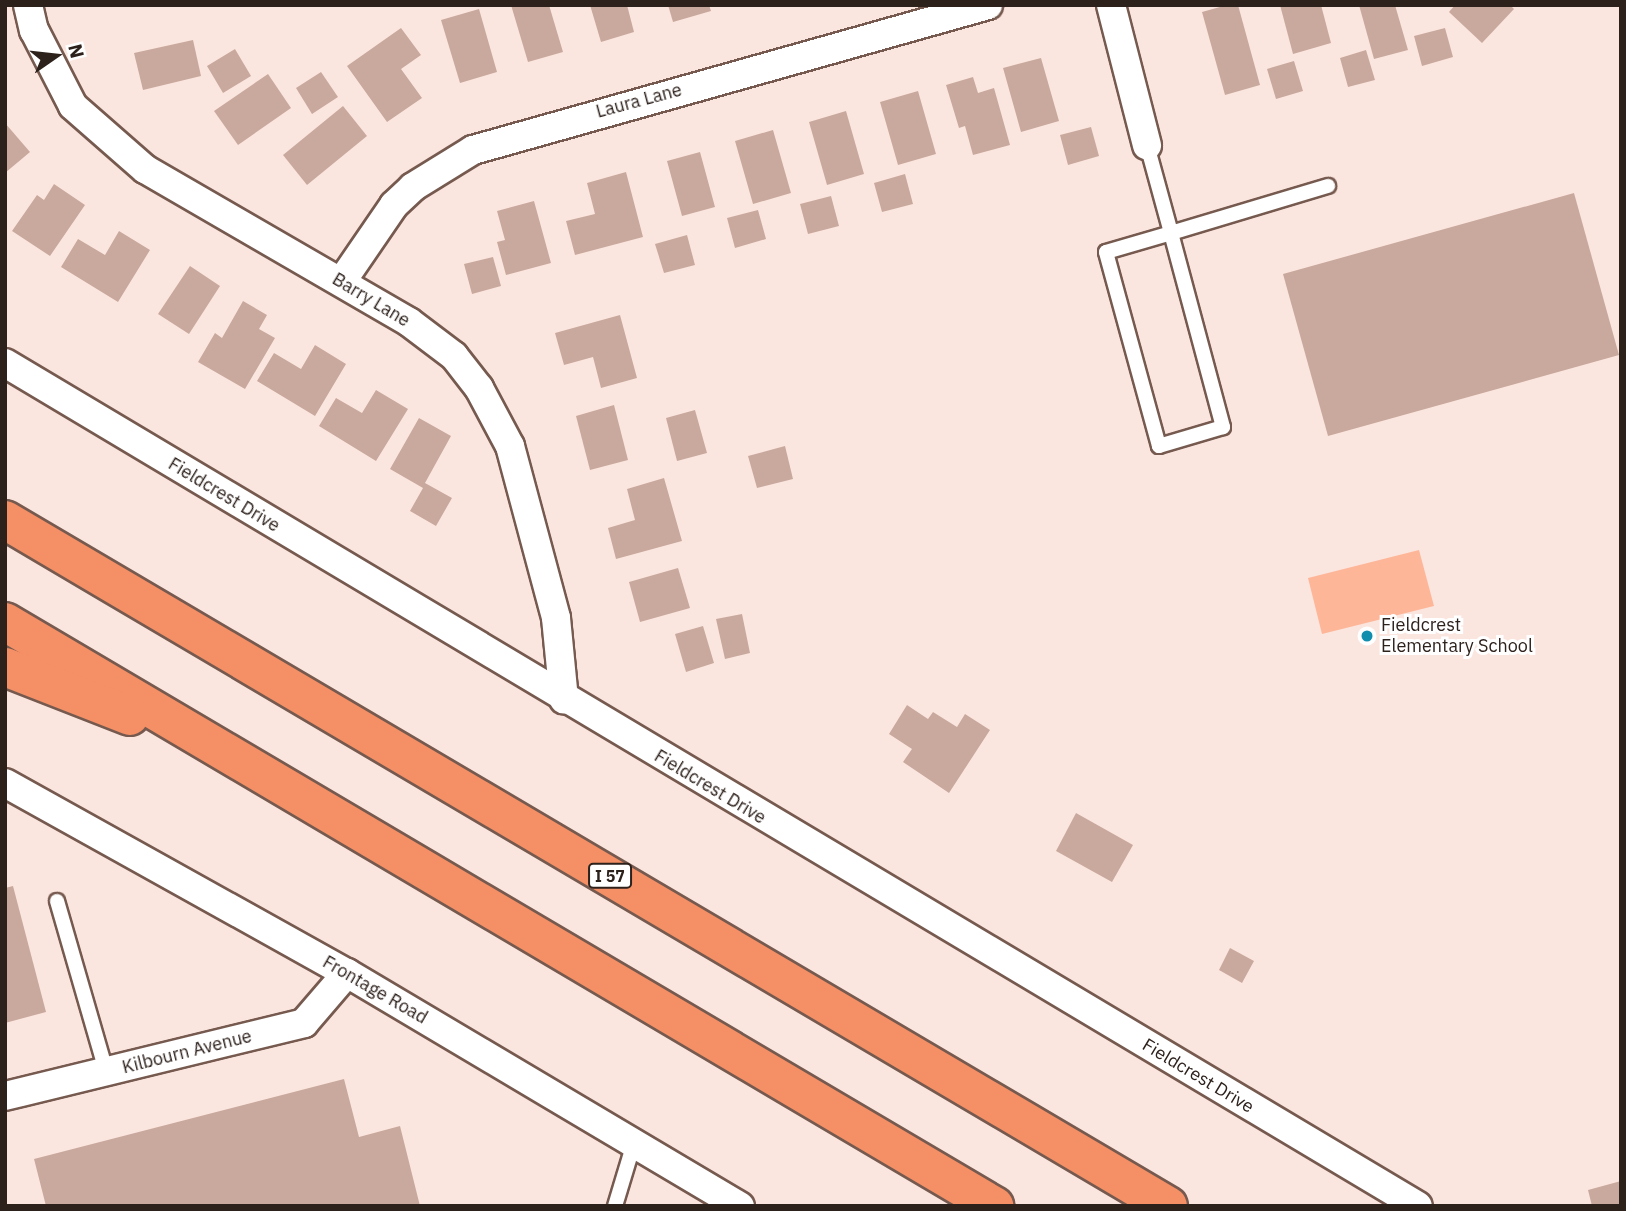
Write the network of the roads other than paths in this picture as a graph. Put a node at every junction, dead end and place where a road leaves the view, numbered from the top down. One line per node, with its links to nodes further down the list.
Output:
1 (28, 5): 7 (street, Barry Lane)
2 (988, 5): 7 (street, Laura Lane)
3 (1111, 5): 4 (street)
4 (1147, 145): 6 (lane)
5 (1328, 186): 6 (lane)
6 (1171, 233): 6 (lane)
7 (342, 281): 14 (street, Barry Lane)
8 (5, 363): 14 (street, Fieldcrest Drive)
9 (5, 506): 11 (highway)
10 (5, 520): 11 (highway, I 57)
11 (52, 548): 25 (highway, I 57)
12 (5, 622): 15 (highway)
13 (5, 667): 15 (highway)
14 (564, 700): 26 (street, Fieldcrest Drive)
15 (225, 752): 24 (highway)
16 (5, 783): 18 (street, Frontage Road)
17 (57, 901): 19 (lane)
18 (347, 973): 19 (street, Kilbourn Avenue); 21 (street, Frontage Road)
19 (106, 1071): 20 (street, Kilbourn Avenue)
20 (5, 1096)
21 (634, 1143): 22 (lane); 23 (street, Frontage Road)
22 (615, 1206)
23 (740, 1206)
24 (995, 1206)
25 (1168, 1206)
26 (1418, 1206)

